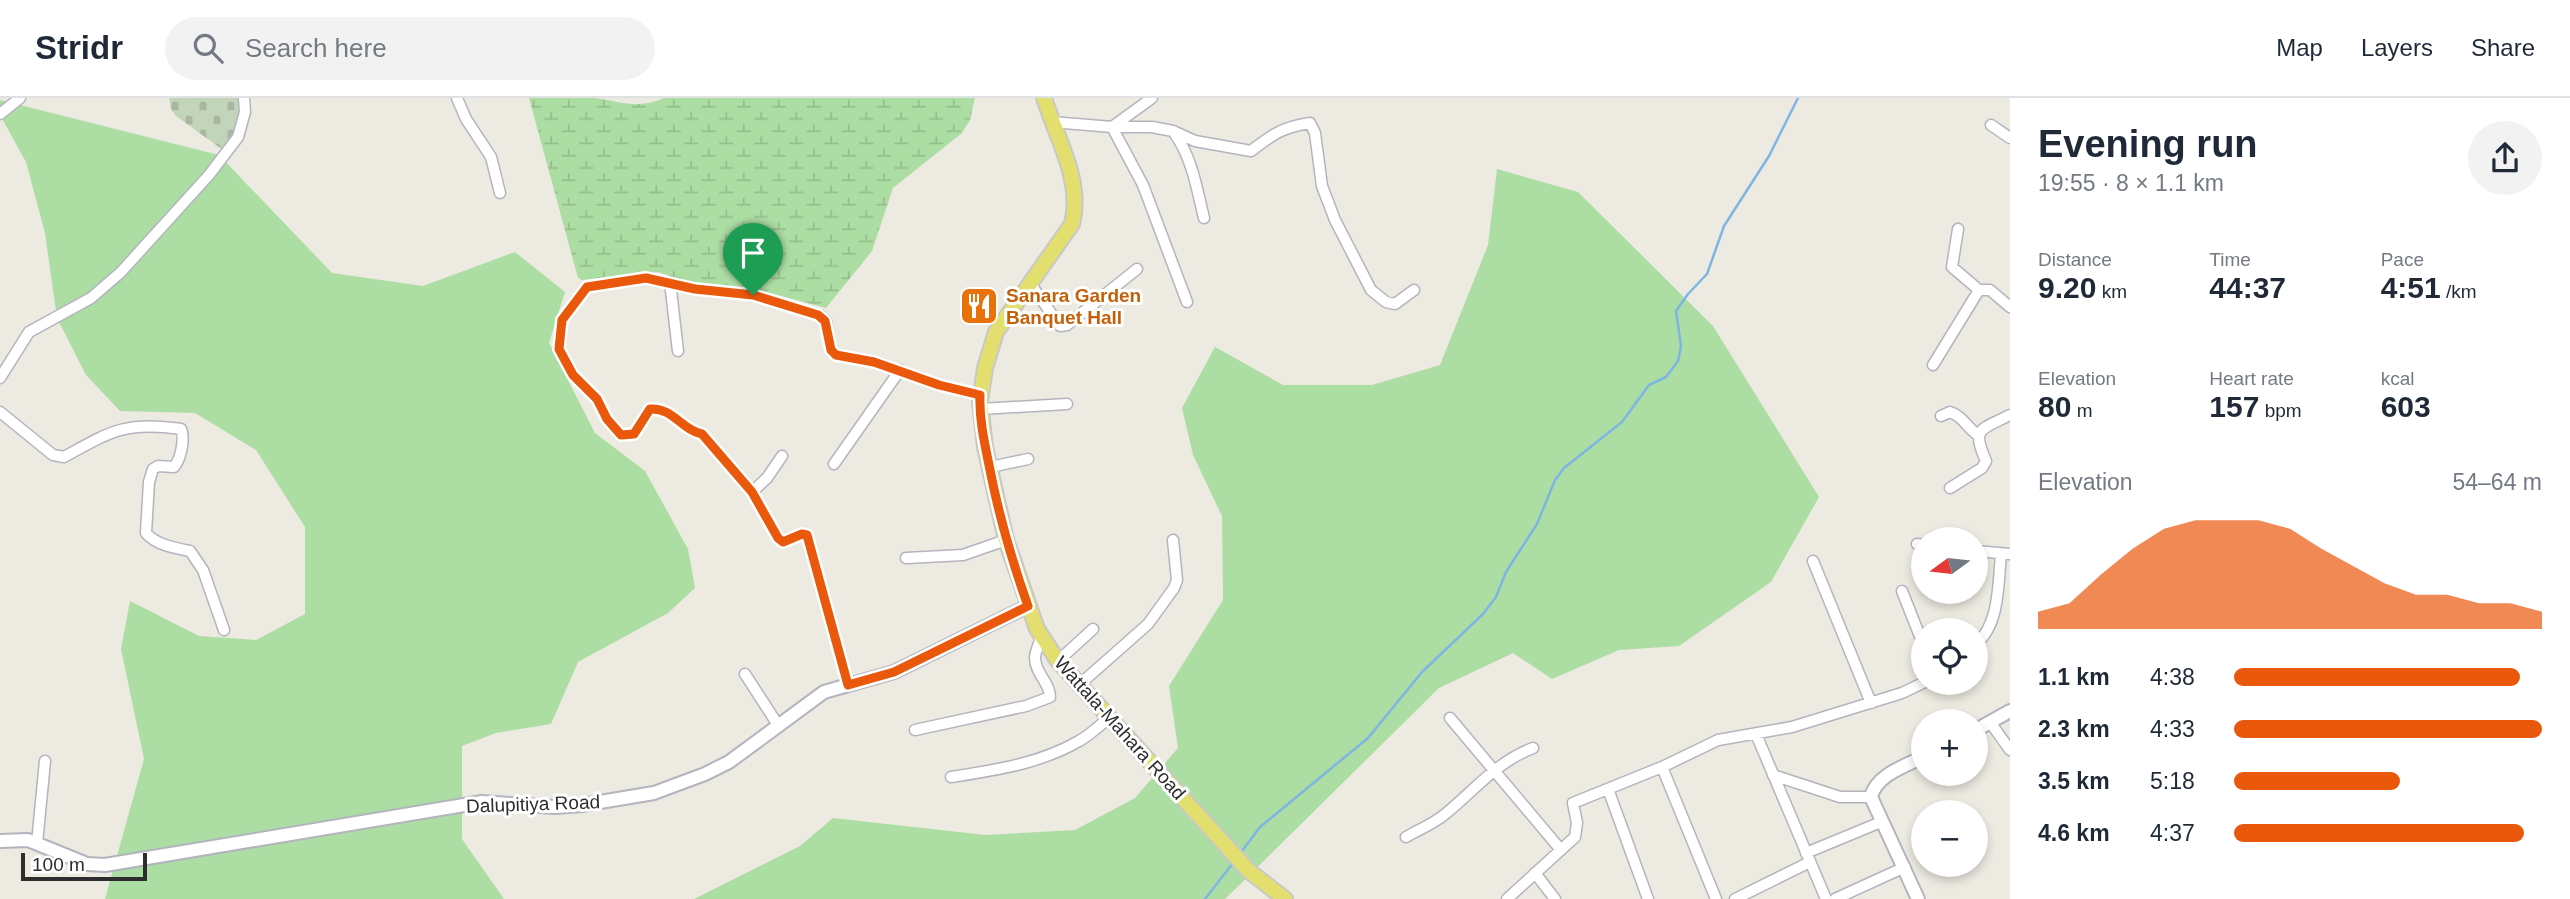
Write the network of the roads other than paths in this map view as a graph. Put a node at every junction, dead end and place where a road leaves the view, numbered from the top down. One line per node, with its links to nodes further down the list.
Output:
1 (20, 98): 6 (street)
2 (244, 98): 25 (street)
3 (457, 98): 12 (street)
4 (1044, 98): 7 (main road, Wattala-Mahara Road)
5 (1152, 98): 9 (street)
6 (0, 114)
7 (1052, 122): 9 (street); 17 (main road, Wattala-Mahara Road)
8 (1991, 125): 11 (street)
9 (1112, 127): 10 (street); 20 (street)
10 (1173, 131): 13 (street); 18 (street)
11 (2010, 138)
12 (500, 193)
13 (1204, 218)
14 (1958, 229): 19 (street)
15 (1137, 269): 17 (street)
16 (670, 282): 22 (street); 24 (street); 37 (street)
17 (1030, 283): 26 (main road, Wattala-Mahara Road)
18 (1414, 290)
19 (1979, 290): 21 (street); 23 (street)
20 (1187, 302)
21 (2010, 307)
22 (678, 351)
23 (1933, 365)
24 (901, 370): 26 (street); 34 (street)
25 (0, 378)
26 (981, 402): 27 (street); 35 (main road, Wattala-Mahara Road)
27 (1067, 404)
28 (0, 412): 49 (street)
29 (2010, 415): 31 (street)
30 (1941, 416): 31 (street)
31 (1978, 435): 36 (street)
32 (782, 456): 37 (street)
33 (1028, 460): 35 (street)
34 (834, 464)
35 (990, 467): 38 (main road, Wattala-Mahara Road)
36 (1950, 488)
37 (752, 492): 54 (street)
38 (1006, 540): 42 (street); 45 (main road, Wattala-Mahara Road)
39 (1173, 540): 53 (street)
40 (1988, 552): 41 (street)
41 (2006, 554): 47 (street)
42 (906, 558)
43 (1813, 561): 56 (street)
44 (1902, 591): 46 (street)
45 (1028, 606): 50 (main road, Wattala-Mahara Road); 54 (street, Dalupitiya Road)
46 (1913, 618)
47 (1988, 628)
48 (1093, 629): 51 (street)
49 (224, 630)
50 (1042, 635): 51 (main road, Wattala-Mahara Road); 62 (street)
51 (1058, 661): 53 (main road, Wattala-Mahara Road)
52 (745, 674): 61 (street)
53 (1079, 684): 58 (main road, Wattala-Mahara Road)
54 (848, 685): 61 (street, Dalupitiya Road)
55 (1911, 687): 56 (street)
56 (1871, 703): 63 (street)
57 (2010, 711): 60 (street)
58 (1110, 717): 71 (street); 82 (main road, Wattala-Mahara Road)
59 (1450, 718): 69 (street)
60 (1990, 722): 65 (street)
61 (778, 724): 77 (street, Dalupitiya Road)
62 (915, 730)
63 (1756, 734): 68 (street); 70 (street)
64 (1533, 748): 69 (street)
65 (2010, 750)
66 (45, 761): 77 (street)
67 (1911, 764): 73 (street)
68 (1662, 767): 72 (street); 86 (street)
69 (1494, 770): 75 (street); 78 (street)
70 (1773, 775): 73 (street); 79 (street)
71 (951, 778)
72 (1608, 789): 78 (street); 85 (street)
73 (1871, 797): 74 (street)
74 (1881, 822): 79 (street); 80 (street)
75 (1406, 837)
76 (0, 841): 77 (street, Dalupitiya Road)
77 (37, 843)
78 (1561, 850): 81 (street)
79 (1808, 858): 87 (street); 88 (street)
80 (1905, 867): 89 (street); 90 (street)
81 (1535, 873): 83 (street); 84 (street)
82 (1285, 899)
83 (1507, 899)
84 (1555, 899)
85 (1648, 899)
86 (1716, 899)
87 (1735, 899)
88 (1826, 899)
89 (1835, 899)
90 (1918, 899)

